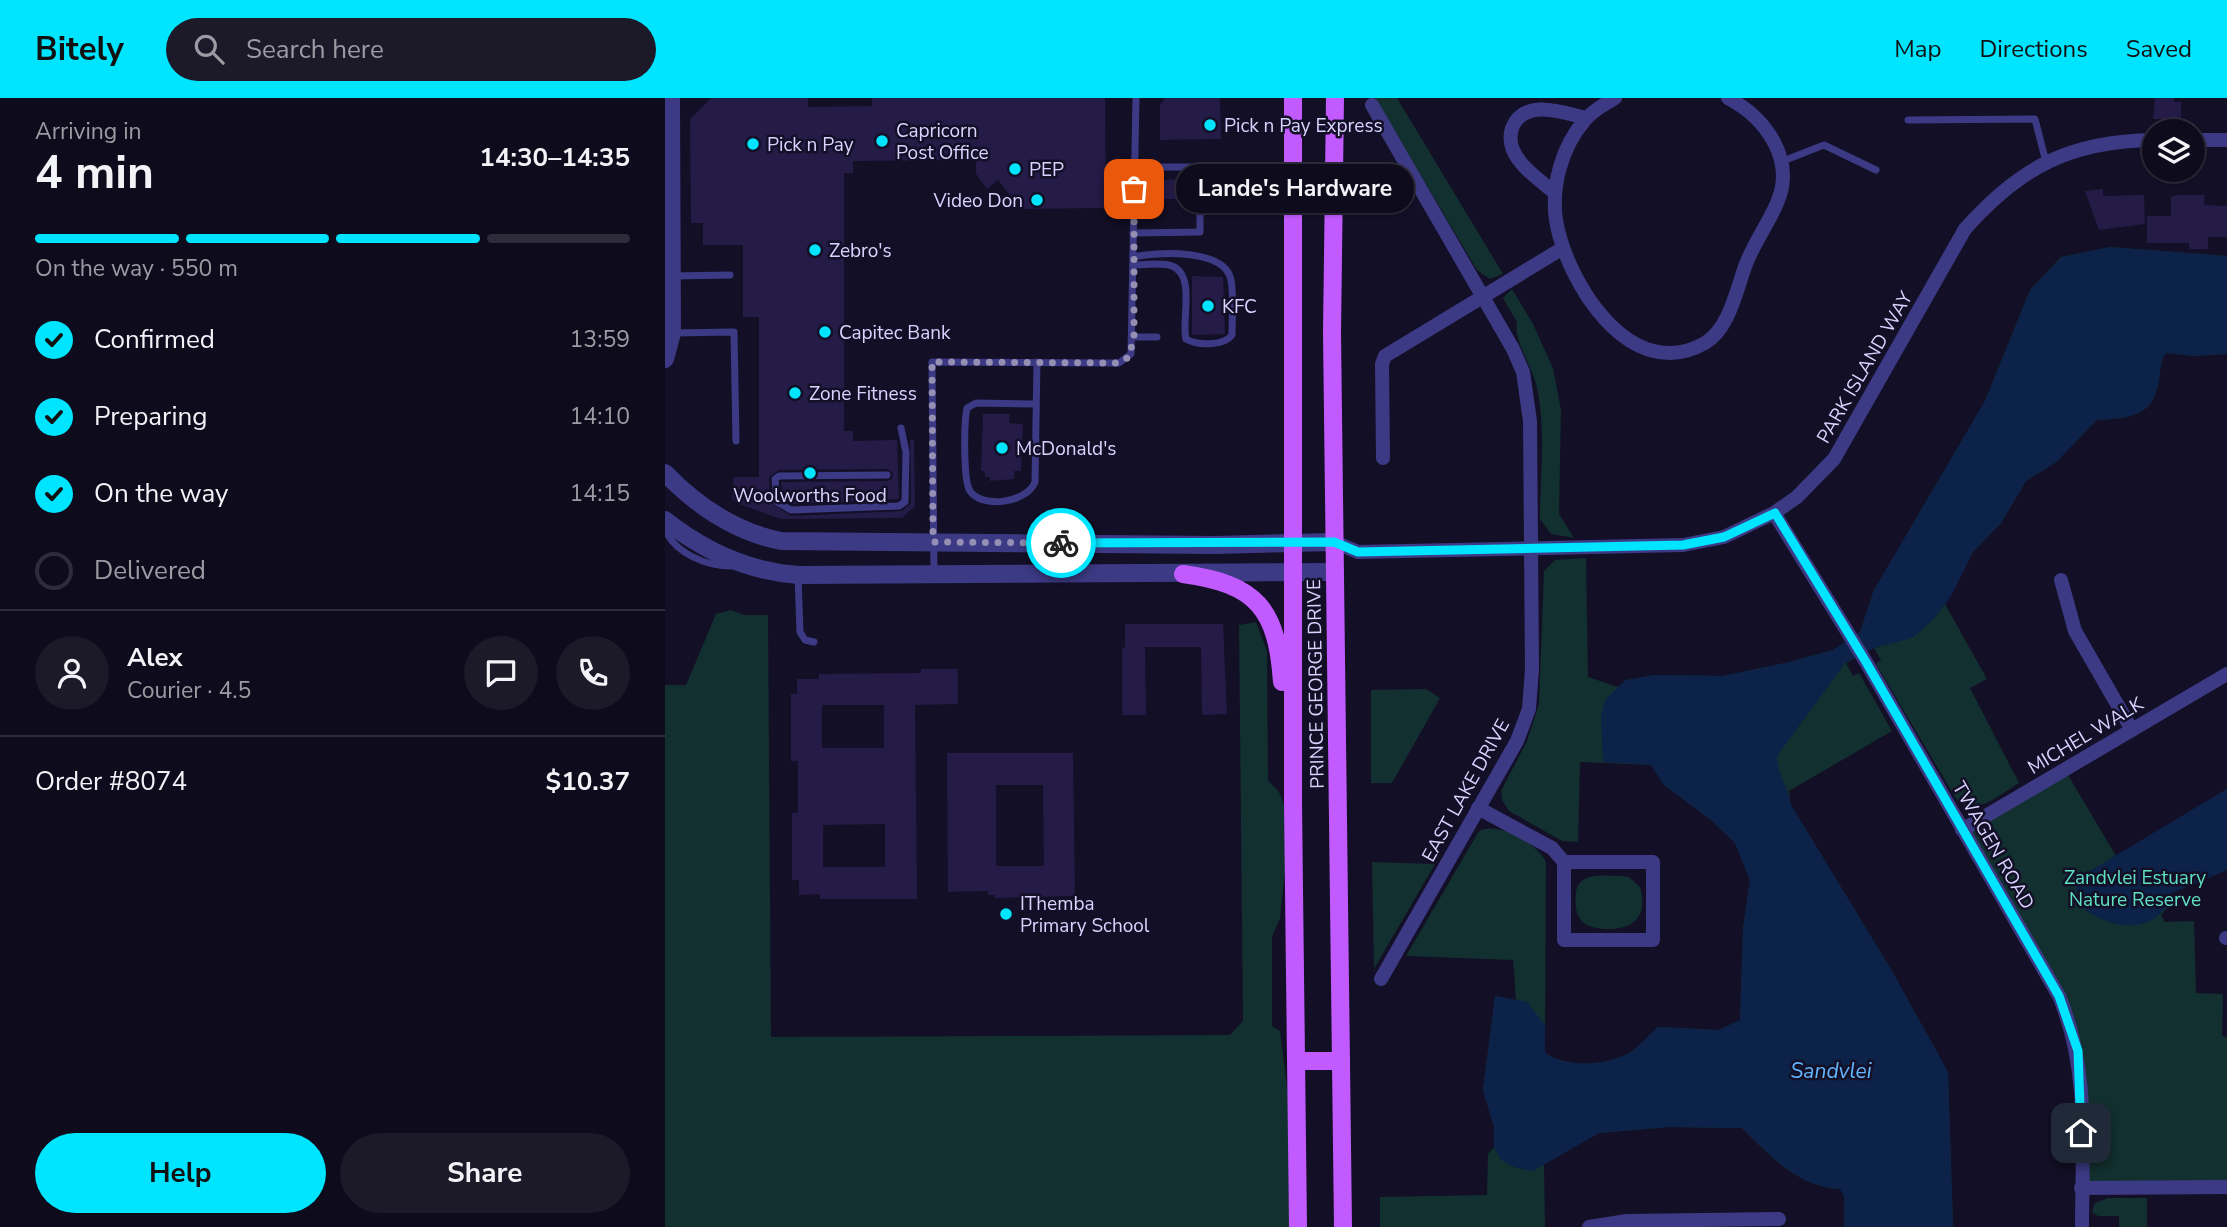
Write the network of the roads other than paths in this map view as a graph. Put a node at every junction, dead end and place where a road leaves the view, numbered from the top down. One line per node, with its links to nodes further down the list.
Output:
1 (671, 98): 21 (street)
2 (1136, 98): 15 (lane)
3 (1293, 98): 42 (main road, PRINCE GEORGE DRIVE)
4 (1335, 98): 41 (main road, PRINCE GEORGE DRIVE)
5 (1615, 98): 8 (street)
6 (1728, 98): 13 (street)
7 (1372, 105): 26 (street, EAST LAKE DRIVE)
8 (1586, 118): 18 (street); 18 (street)
9 (1908, 120): 14 (lane)
10 (2227, 139): 11 (street)
11 (2205, 140)
12 (2142, 141): 14 (street, PARK ISLAND WAY)
13 (1783, 162): 16 (lane); 22 (street)
14 (2046, 162): 37 (street, PARK ISLAND WAY)
15 (1134, 167): 17 (lane); 20 (lane)
16 (1876, 170)
17 (1200, 180)
18 (1555, 193): 22 (street)
19 (1200, 199): 20 (lane)
20 (1133, 233): 23 (lane)
21 (669, 236): 25 (street)
22 (1563, 248): 26 (street)
23 (1133, 261): 23 (lane); 27 (lane)
24 (730, 275): 25 (lane)
25 (672, 276): 29 (street)
26 (1483, 296): 34 (street); 43 (street, EAST LAKE DRIVE)
27 (1134, 337): 28 (lane); 30 (lane)
28 (1157, 337)
29 (668, 348): 33 (lane)
30 (1037, 362): 31 (lane); 40 (lane)
31 (1036, 404): 31 (lane)
32 (901, 428): 36 (lane)
33 (736, 441)
34 (1383, 458)
35 (665, 473): 40 (street)
36 (887, 475)
37 (1775, 513): 43 (street, PARK ISLAND WAY); 57 (street, TWAGEN ROAD)
38 (665, 520): 45 (street)
39 (665, 528): 45 (lane)
40 (933, 542): 42 (street); 47 (lane)
41 (1334, 542): 42 (street); 44 (street, PARK ISLAND WAY); 46 (main road, PRINCE GEORGE DRIVE)
42 (1293, 543): 49 (main road, PRINCE GEORGE DRIVE)
43 (1531, 548): 44 (street, PARK ISLAND WAY); 56 (street, EAST LAKE DRIVE)
44 (1358, 552): 46 (street)
45 (747, 566): 50 (street)
46 (1335, 572): 49 (street); 61 (main road, PRINCE GEORGE DRIVE)
47 (934, 574): 48 (street); 50 (street)
48 (1183, 574): 49 (street); 55 (main road)
49 (1293, 574): 55 (main road, PRINCE GEORGE DRIVE)
50 (798, 575): 52 (lane)
51 (2061, 580): 54 (street)
52 (814, 642)
53 (2227, 674): 54 (street, MICHEL WALK)
54 (2132, 730): 57 (street, MICHEL WALK)
55 (1293, 804): 60 (main road, PRINCE GEORGE DRIVE)
56 (1478, 808): 58 (street); 59 (street, EAST LAKE DRIVE)
57 (1962, 830): 63 (street, TWAGEN ROAD)
58 (1564, 862): 58 (street)
59 (1381, 979)
60 (1297, 1061): 61 (main road); 66 (main road, PRINCE GEORGE DRIVE)
61 (1341, 1061): 67 (main road, PRINCE GEORGE DRIVE)
62 (2227, 1187): 63 (street)
63 (2081, 1188): 69 (street, TWAGEN ROAD)
64 (1779, 1219): 65 (street)
65 (1728, 1223): 68 (street)
66 (1299, 1227)
67 (1343, 1227)
68 (1589, 1227)
69 (2082, 1227)

